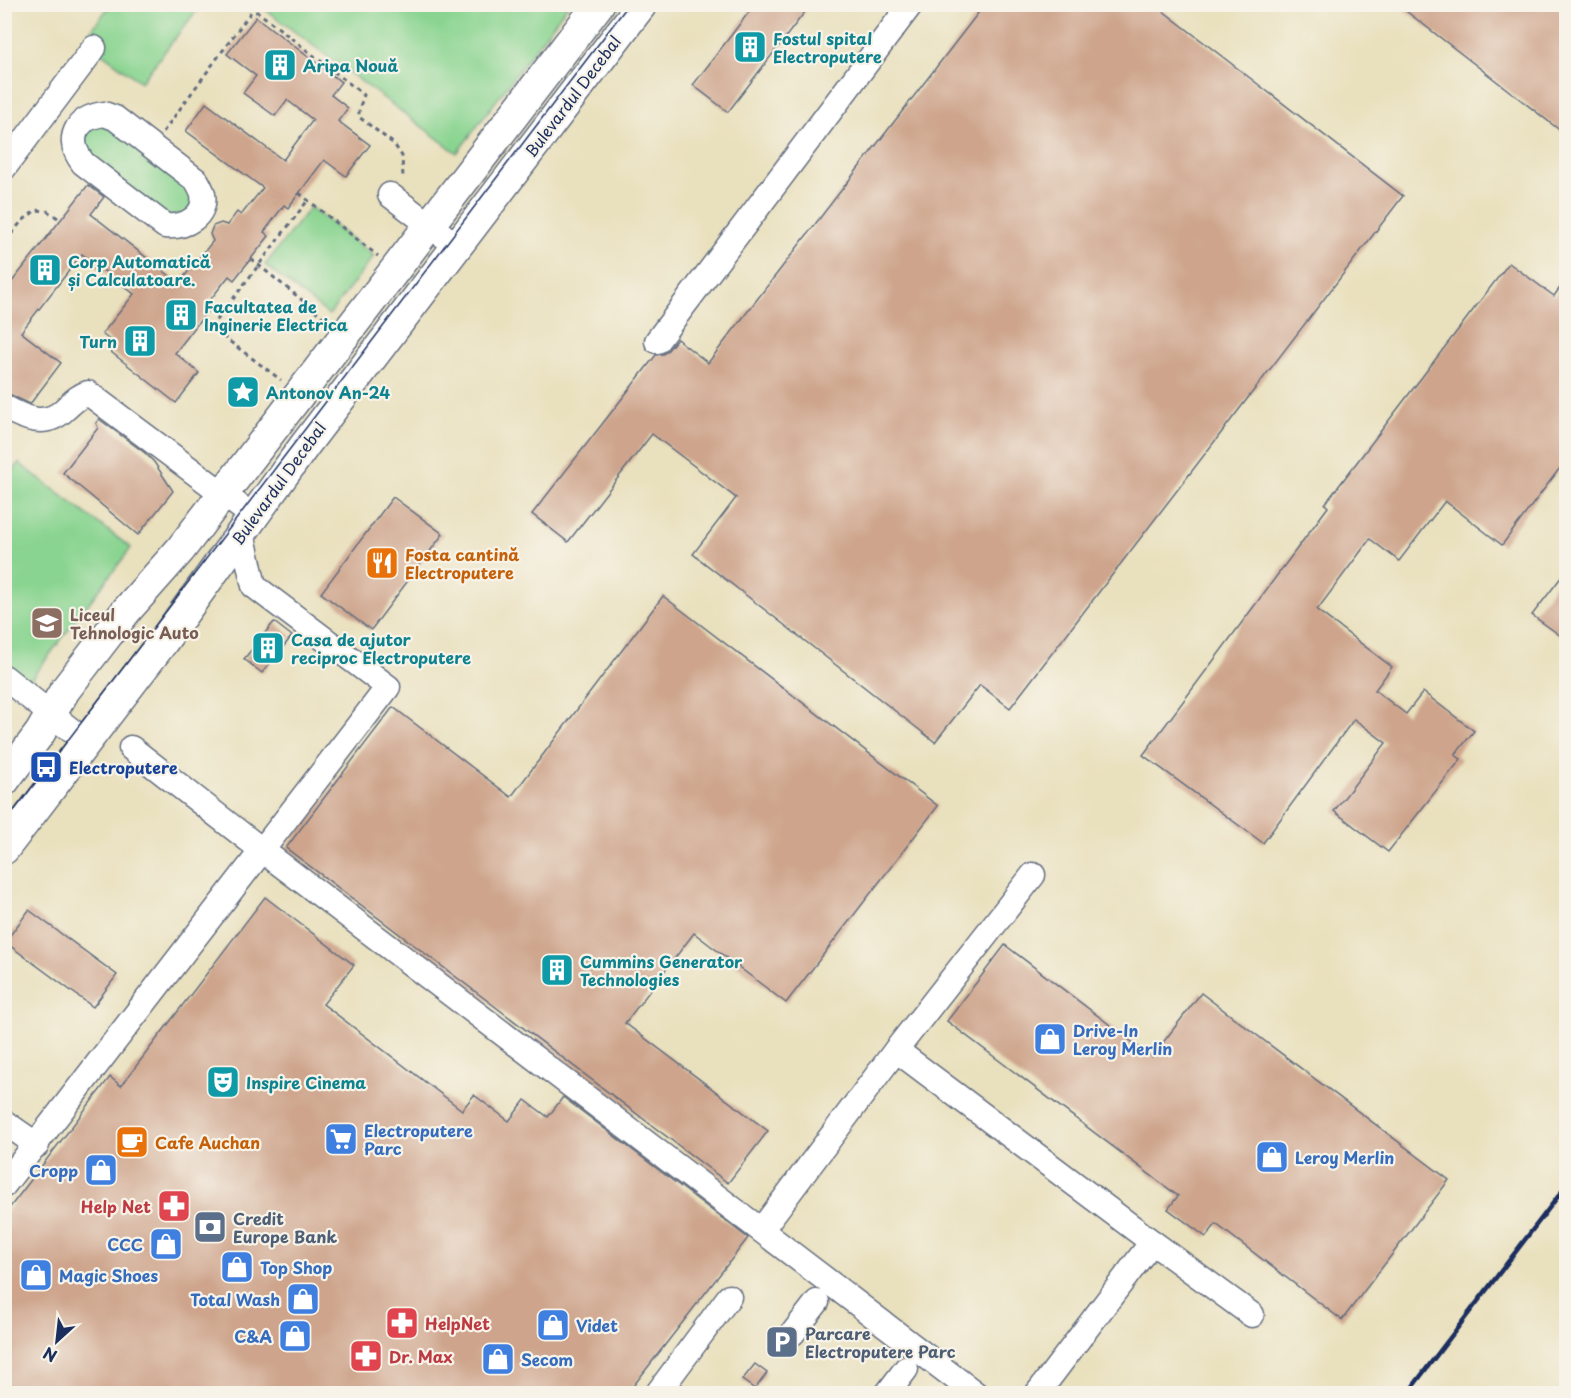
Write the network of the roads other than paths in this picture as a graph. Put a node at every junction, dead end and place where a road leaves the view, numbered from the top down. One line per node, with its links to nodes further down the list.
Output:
1 (599, 4): 9 (main road, Bulevardul Decebal)
2 (642, 4): 10 (main road, Bulevardul Decebal)
3 (911, 4): 11 (lane)
4 (94, 48): 5 (lane)
5 (48, 108): 6 (lane); 7 (lane)
6 (78, 128): 6 (lane)
7 (4, 168)
8 (397, 187): 9 (lane)
9 (430, 226): 10 (lane); 13 (main road, Bulevardul Decebal)
10 (457, 246): 14 (main road, Bulevardul Decebal)
11 (657, 341)
12 (4, 407): 13 (lane)
13 (224, 494): 14 (lane); 16 (main road, Bulevardul Decebal)
14 (248, 525): 17 (main road, Bulevardul Decebal); 21 (lane)
15 (4, 677): 16 (lane)
16 (51, 714): 17 (lane); 19 (main road, Bulevardul Decebal)
17 (86, 742): 20 (main road, Bulevardul Decebal)
18 (131, 748): 21 (lane)
19 (4, 781)
20 (4, 849)
21 (263, 851): 25 (lane); 27 (lane)
22 (1033, 875): 23 (lane)
23 (896, 1050): 27 (lane); 28 (lane)
24 (4, 1122): 25 (lane)
25 (36, 1144): 26 (lane)
26 (4, 1185)
27 (762, 1229): 36 (lane)
28 (1152, 1242): 31 (lane); 37 (lane)
29 (729, 1297): 34 (lane)
30 (817, 1302): 32 (lane)
31 (1252, 1315)
32 (793, 1332)
33 (906, 1369): 35 (lane)
34 (657, 1394)
35 (887, 1394)
36 (976, 1394)
37 (1037, 1394)

